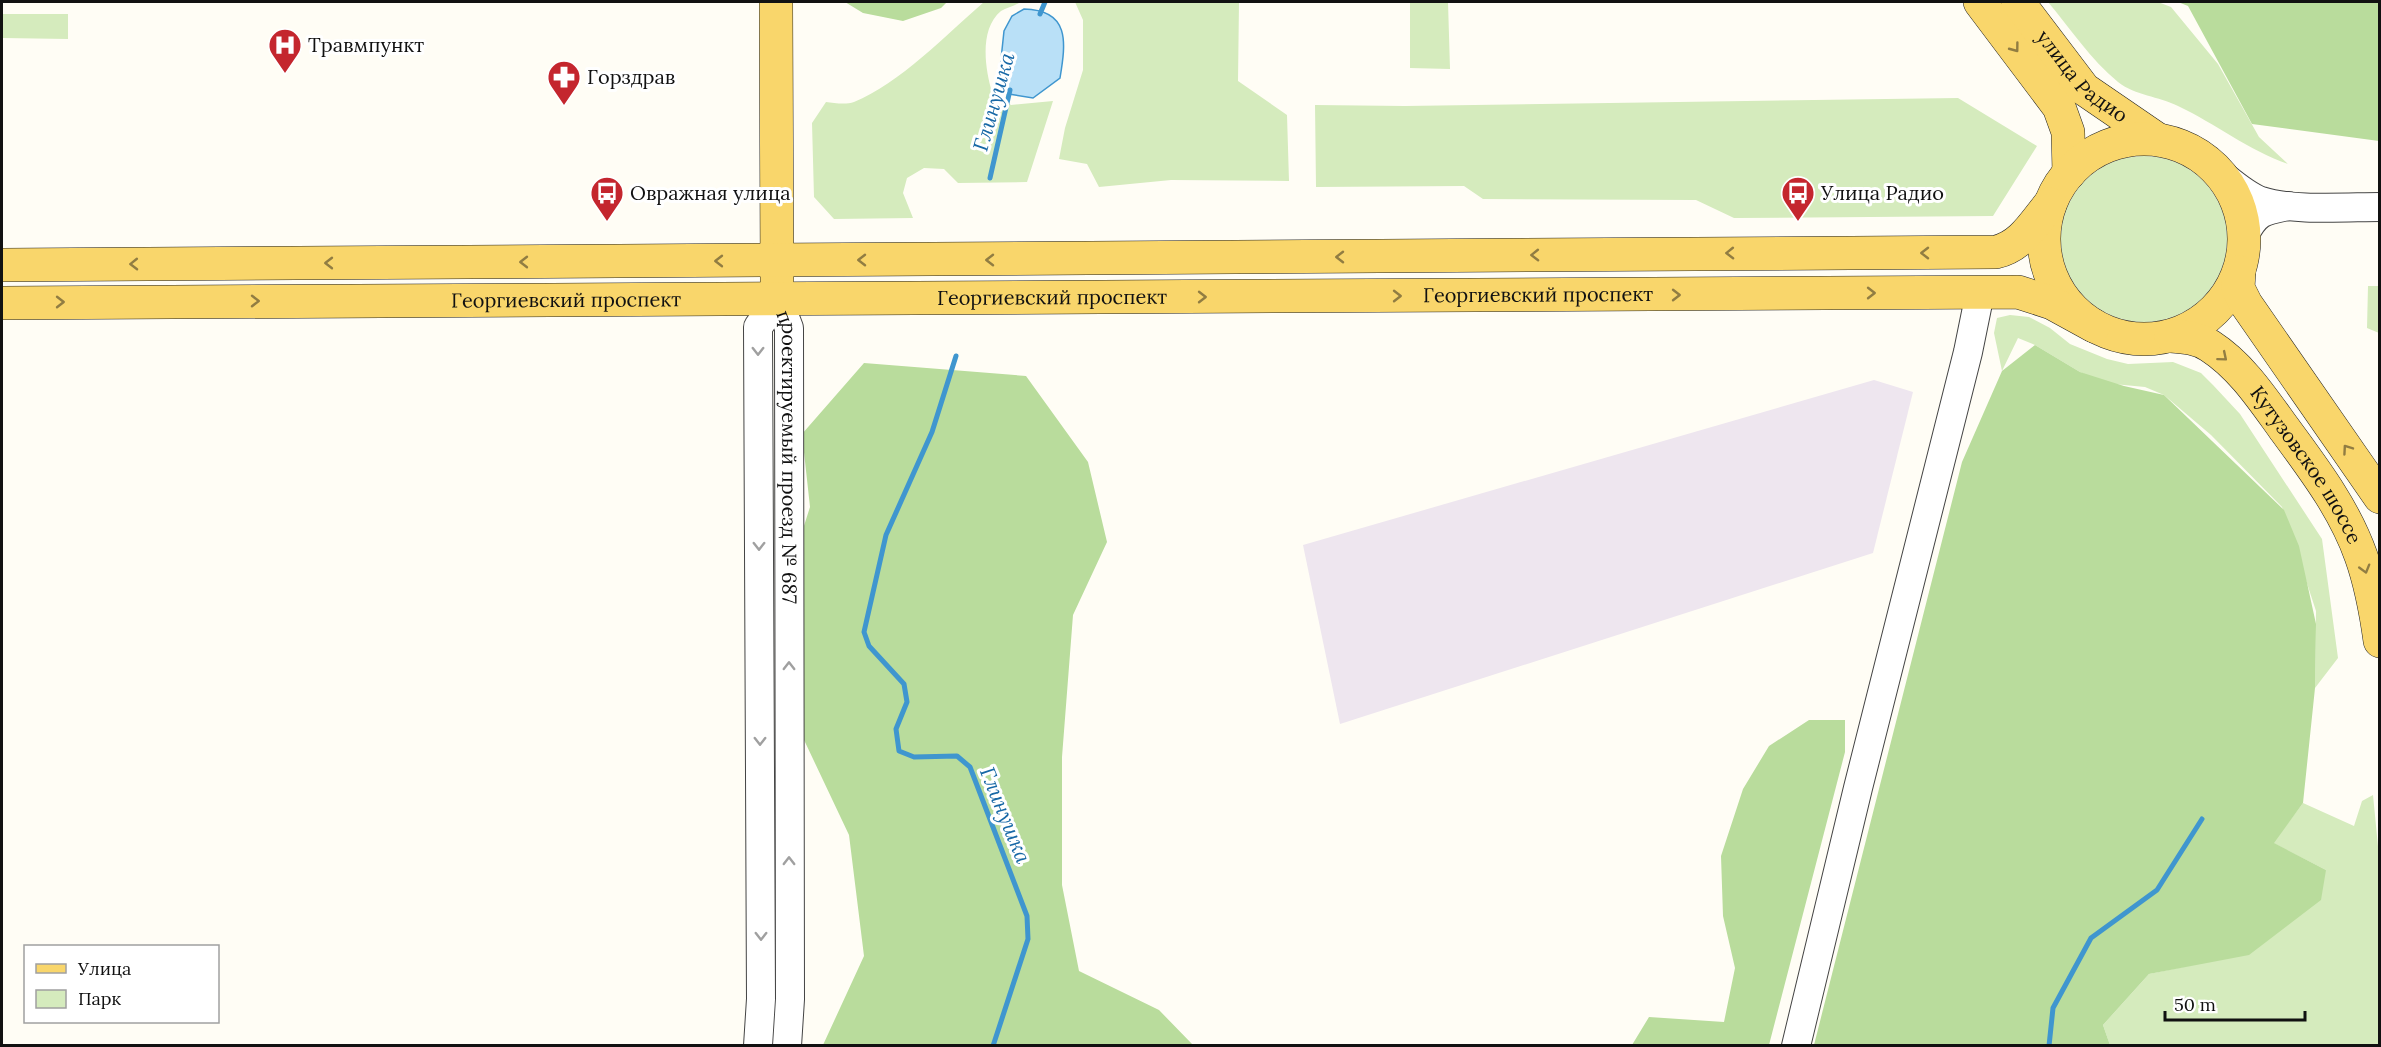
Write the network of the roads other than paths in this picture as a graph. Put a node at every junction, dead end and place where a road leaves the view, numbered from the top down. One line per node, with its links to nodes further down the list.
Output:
1 (776, 2): 11 (main road)
2 (1980, 2): 5 (main road, one-way to 5)
3 (2018, 2): 4 (main road, улица Радио)
4 (2157, 139): 5 (main road); 6 (main road)
5 (2069, 173): 7 (main road)
6 (2226, 178): 8 (street); 10 (main road)
7 (2050, 204): 11 (main road, Георгиевский проспект, one-way to 11); 17 (main road)
8 (2288, 206): 9 (street); 10 (street)
9 (2379, 207)
10 (2245, 234): 13 (main road)
11 (777, 261): 12 (main road, Георгиевский проспект, one-way to 12); 15 (main road)
12 (2, 265)
13 (2239, 272): 18 (main road); 19 (main road, one-way to 13)
14 (1980, 293): 15 (main road, Георгиевский проспект, one-way to 14); 17 (main road, Георгиевский проспект); 23 (street)
15 (778, 299): 16 (main road, Георгиевский проспект, one-way to 15); 21 (street, проектируемый проезд № 687, one-way to 21); 22 (street, проектируемый проезд № 687, one-way to 15)
16 (2, 303)
17 (2094, 326): 18 (main road)
18 (2171, 336): 20 (main road, Кутузовское шоссе, one-way to 20)
19 (2379, 498)
20 (2379, 641)
21 (758, 1046)
22 (787, 1046)
23 (1796, 1046)

